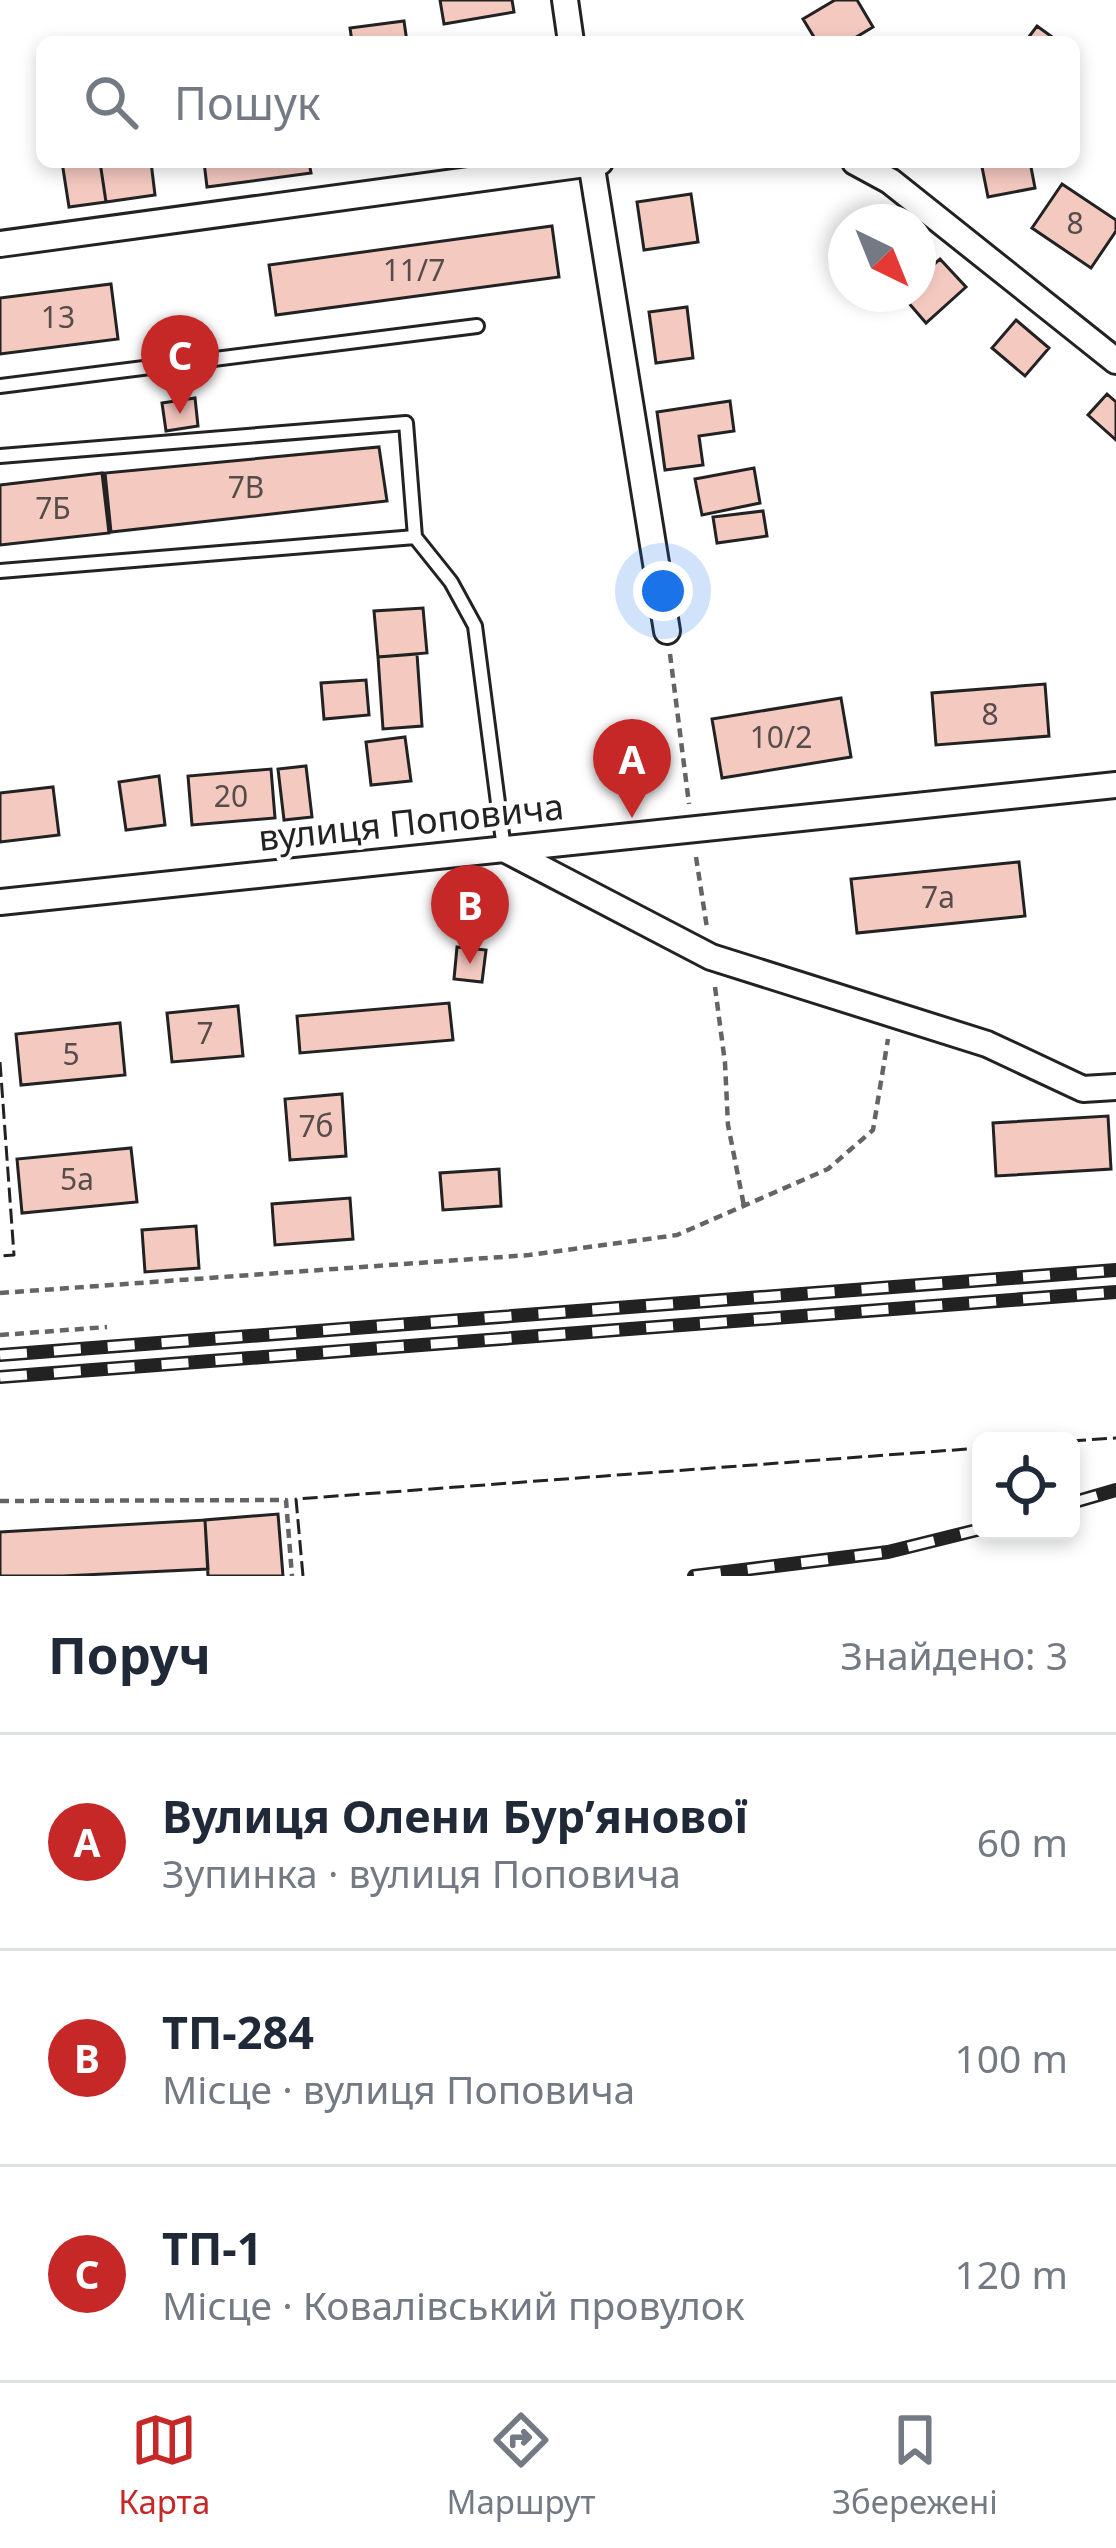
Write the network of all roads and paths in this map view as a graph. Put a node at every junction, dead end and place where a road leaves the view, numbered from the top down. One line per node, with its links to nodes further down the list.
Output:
1 (565, 0): 2 (street)
2 (571, 36)
3 (548, 168): 6 (street)
4 (592, 168): 13 (street)
5 (866, 168): 8 (street)
6 (0, 244)
7 (477, 326): 9 (lane)
8 (1116, 361)
9 (0, 386)
10 (0, 456): 11 (lane)
11 (415, 537): 12 (lane); 16 (lane)
12 (0, 572)
13 (667, 631): 15 (path)
14 (1116, 784): 15 (street, вулиця Поповича)
15 (692, 829): 16 (street, вулиця Поповича)
16 (504, 849): 17 (street, вулиця Поповича); 18 (street)
17 (0, 902)
18 (879, 1010): 20 (street); 21 (path)
19 (725, 1063): 21 (path)
20 (1116, 1087)
21 (744, 1206): 22 (path)
22 (0, 1293)
23 (107, 1327): 24 (path)
24 (0, 1335)
25 (0, 1501): 26 (path)
26 (292, 1576)

